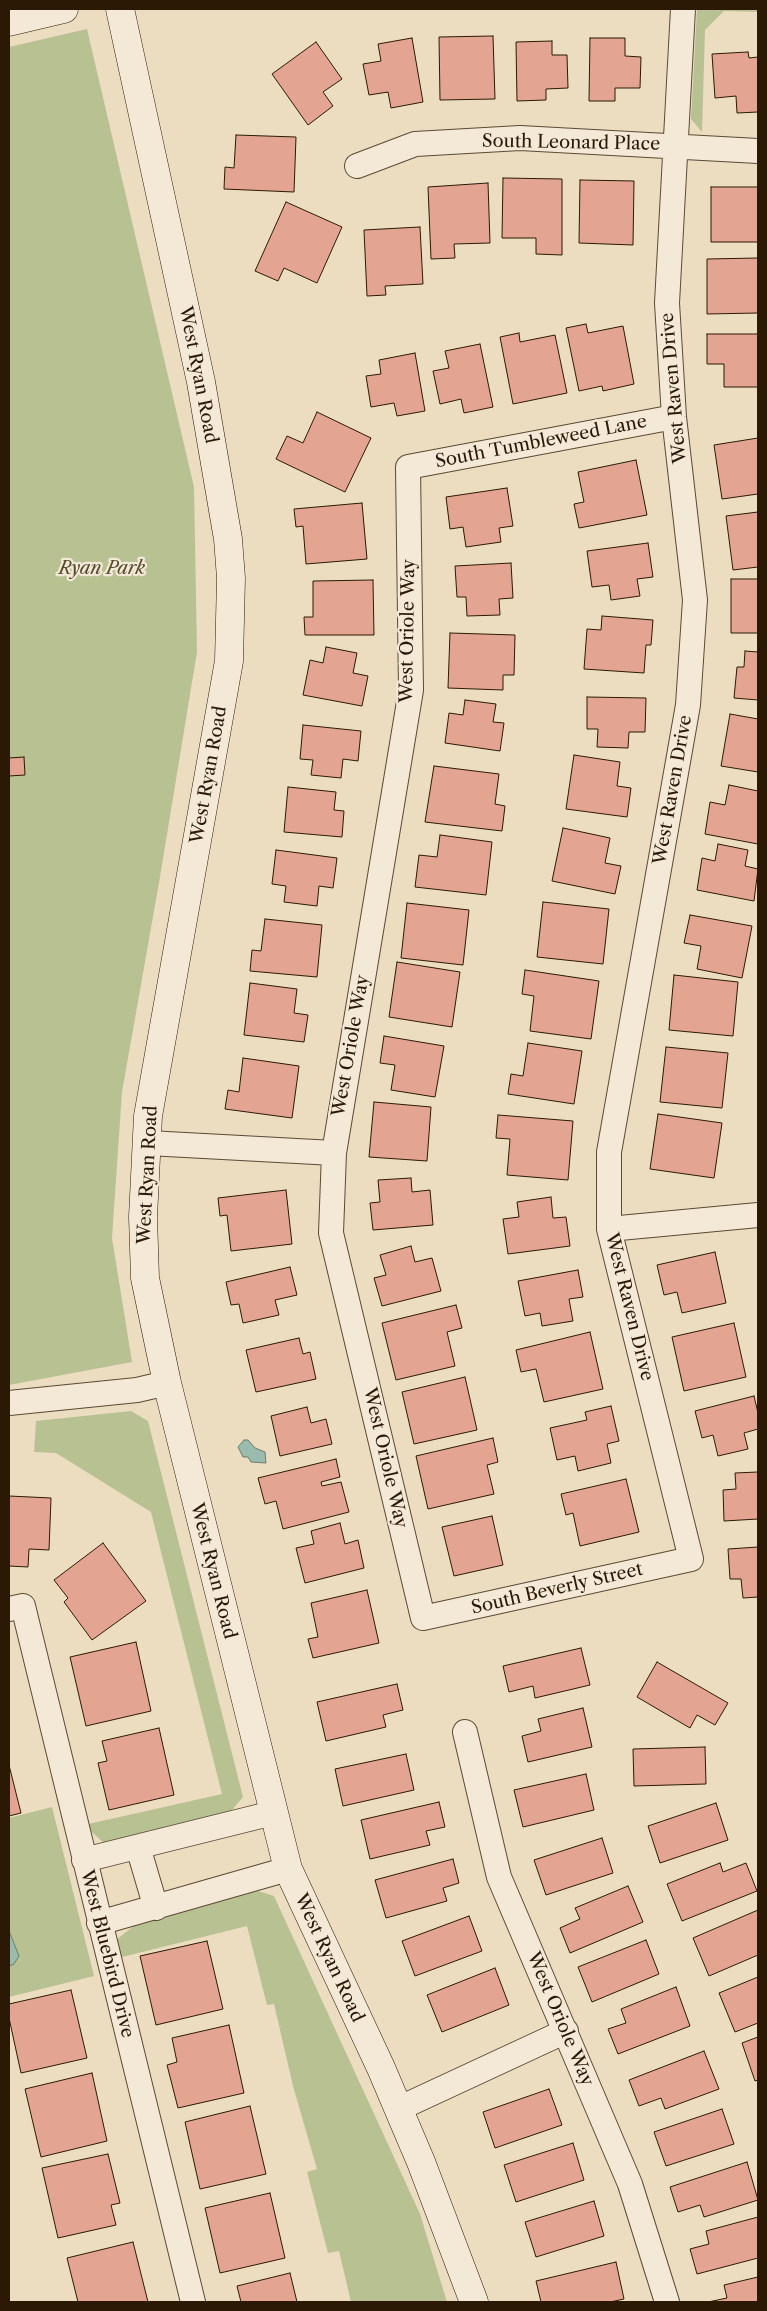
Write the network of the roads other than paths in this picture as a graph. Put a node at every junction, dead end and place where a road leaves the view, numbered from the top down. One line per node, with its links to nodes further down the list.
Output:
1 (64, 9): 4 (street)
2 (120, 9): 10 (street, West Ryan Road)
3 (683, 9): 5 (street, West Raven Drive)
4 (9, 22)
5 (674, 145): 6 (street, South Leonard Place); 7 (street, South Leonard Place); 8 (street, West Raven Drive)
6 (758, 151)
7 (357, 166)
8 (674, 418): 9 (street, South Tumbleweed Lane); 13 (street, West Raven Drive)
9 (408, 467): 11 (street, West Oriole Way)
10 (148, 1143): 11 (street); 14 (street, West Ryan Road)
11 (334, 1153): 18 (street, West Oriole Way)
12 (758, 1215): 13 (street)
13 (609, 1228): 16 (street, West Raven Drive)
14 (167, 1383): 15 (street); 20 (street, West Ryan Road)
15 (9, 1403)
16 (691, 1559): 18 (street, South Beverly Street)
17 (16, 1608): 22 (street, West Bluebird Drive)
18 (423, 1618)
19 (465, 1732): 26 (street, West Oriole Way)
20 (273, 1813): 21 (street); 23 (street, West Ryan Road)
21 (138, 1846): 22 (street); 24 (street)
22 (84, 1860): 25 (street, West Bluebird Drive)
23 (288, 1869): 24 (street); 27 (street, West Ryan Road)
24 (156, 1908): 25 (street)
25 (99, 1923): 28 (street, West Bluebird Drive)
26 (566, 2031): 27 (street); 30 (street, West Oriole Way)
27 (398, 2109): 29 (street, West Ryan Road)
28 (193, 2302)
29 (474, 2302)
30 (667, 2302)

